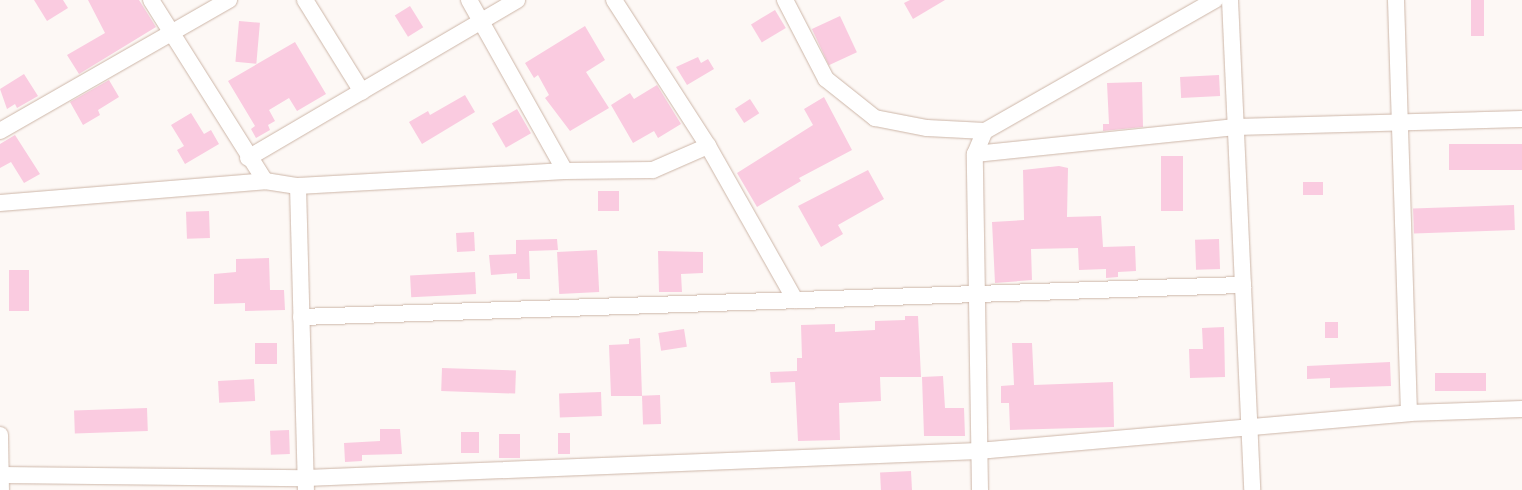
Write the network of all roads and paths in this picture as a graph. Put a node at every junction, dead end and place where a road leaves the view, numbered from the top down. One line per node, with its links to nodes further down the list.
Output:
1 (151, 0): 12 (street)
2 (229, 0): 12 (street)
3 (305, 0): 13 (street)
4 (470, 0): 11 (street)
5 (517, 0): 11 (street)
6 (614, 0): 19 (street)
7 (785, 0): 18 (street)
8 (1215, 0): 18 (street)
9 (1230, 0): 16 (street)
10 (1396, 0): 15 (street)
11 (482, 21): 13 (street); 22 (street)
12 (172, 35): 17 (street); 21 (street)
13 (362, 92): 21 (street)
14 (1522, 119): 15 (street)
15 (1400, 122): 16 (street); 31 (street)
16 (1236, 127): 20 (street); 26 (street)
17 (0, 131)
18 (985, 131): 20 (street)
19 (708, 146): 22 (street); 28 (street)
20 (975, 154): 27 (street)
21 (248, 158): 23 (street)
22 (565, 171): 24 (street)
23 (265, 181): 24 (street); 25 (street)
24 (298, 186): 29 (street)
25 (0, 203)
26 (1243, 285): 27 (street); 32 (street)
27 (978, 295): 28 (street); 34 (street)
28 (795, 300): 29 (street)
29 (301, 317): 36 (street)
30 (1522, 410): 31 (street)
31 (1409, 413): 32 (street)
32 (1249, 428): 34 (street); 38 (street)
33 (0, 435): 35 (street)
34 (978, 451): 36 (street); 37 (street)
35 (1, 483): 36 (street)
36 (306, 484)
37 (980, 490)
38 (1252, 490)

